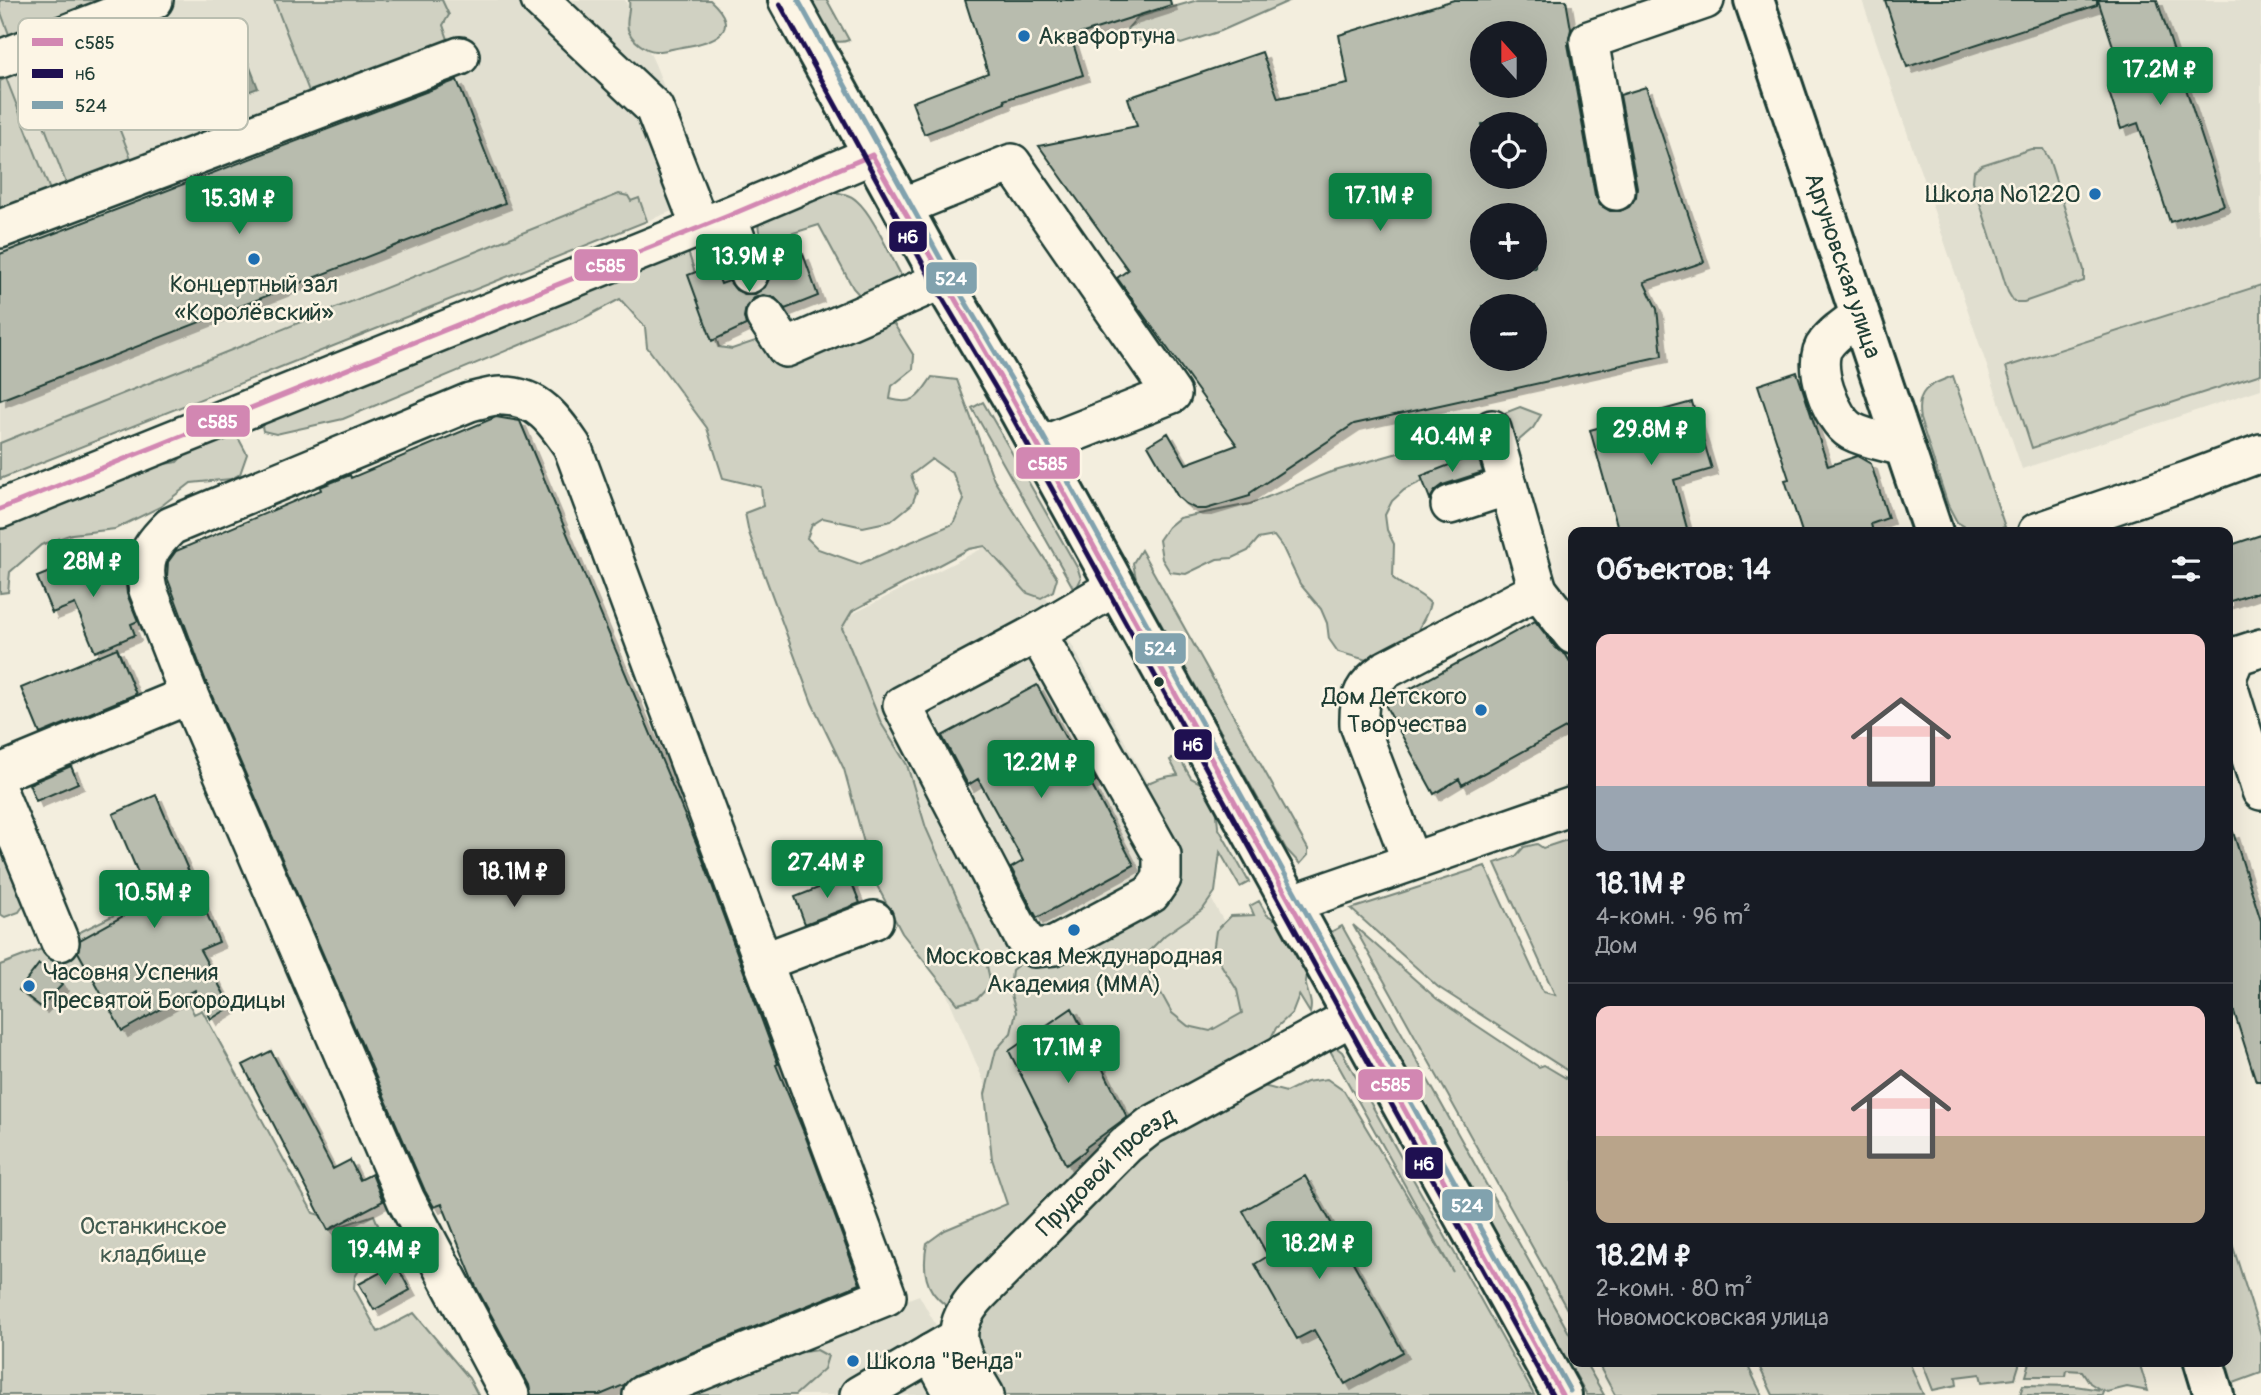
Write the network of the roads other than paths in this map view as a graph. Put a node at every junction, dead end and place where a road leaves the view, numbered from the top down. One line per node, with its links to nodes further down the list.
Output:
1 (154, 0): 6 (street)
2 (540, 0): 13 (street)
3 (788, 0): 10 (main road)
4 (1705, 0): 11 (street)
5 (1754, 0): 18 (main road, Аргуновская улица)
6 (107, 18)
7 (18, 52): 9 (street)
8 (460, 56): 14 (street)
9 (0, 59)
10 (872, 155): 12 (main road); 13 (street)
11 (1616, 191)
12 (902, 207): 16 (main road); 20 (street)
13 (714, 221): 15 (street); 25 (street)
14 (0, 229)
15 (749, 274)
16 (942, 280): 17 (street); 20 (main road)
17 (765, 316)
18 (1859, 316): 21 (main road, Аргуновская улица); 21 (street)
19 (1492, 429): 23 (street)
20 (1038, 447): 28 (main road)
21 (1903, 447): 26 (main road, Аргуновская улица)
22 (2261, 453): 27 (street)
23 (1508, 486): 24 (street); 29 (street)
24 (1450, 505)
25 (0, 509)
26 (1931, 527)
27 (2051, 527)
28 (1115, 587): 31 (street); 41 (main road)
29 (1538, 590): 30 (street); 40 (street)
30 (1568, 629)
31 (1037, 634): 31 (street)
32 (2261, 648): 33 (street)
33 (2233, 663)
34 (189, 695): 36 (street); 44 (street); 48 (street)
35 (2233, 701): 37 (street)
36 (0, 773)
37 (2261, 791)
38 (0, 796): 43 (street)
39 (1568, 808): 40 (street)
40 (1411, 861): 41 (street)
41 (1290, 904): 45 (main road)
42 (874, 920): 44 (street)
43 (60, 942)
44 (763, 962): 49 (street)
45 (1353, 1016): 46 (street, Прудовой проезд); 53 (main road)
46 (944, 1346): 50 (street); 51 (street); 52 (street)
47 (2206, 1367): 54 (main road)
48 (510, 1395)
49 (642, 1395)
50 (859, 1395)
51 (954, 1395)
52 (985, 1395)
53 (1562, 1395)
54 (2214, 1395)

